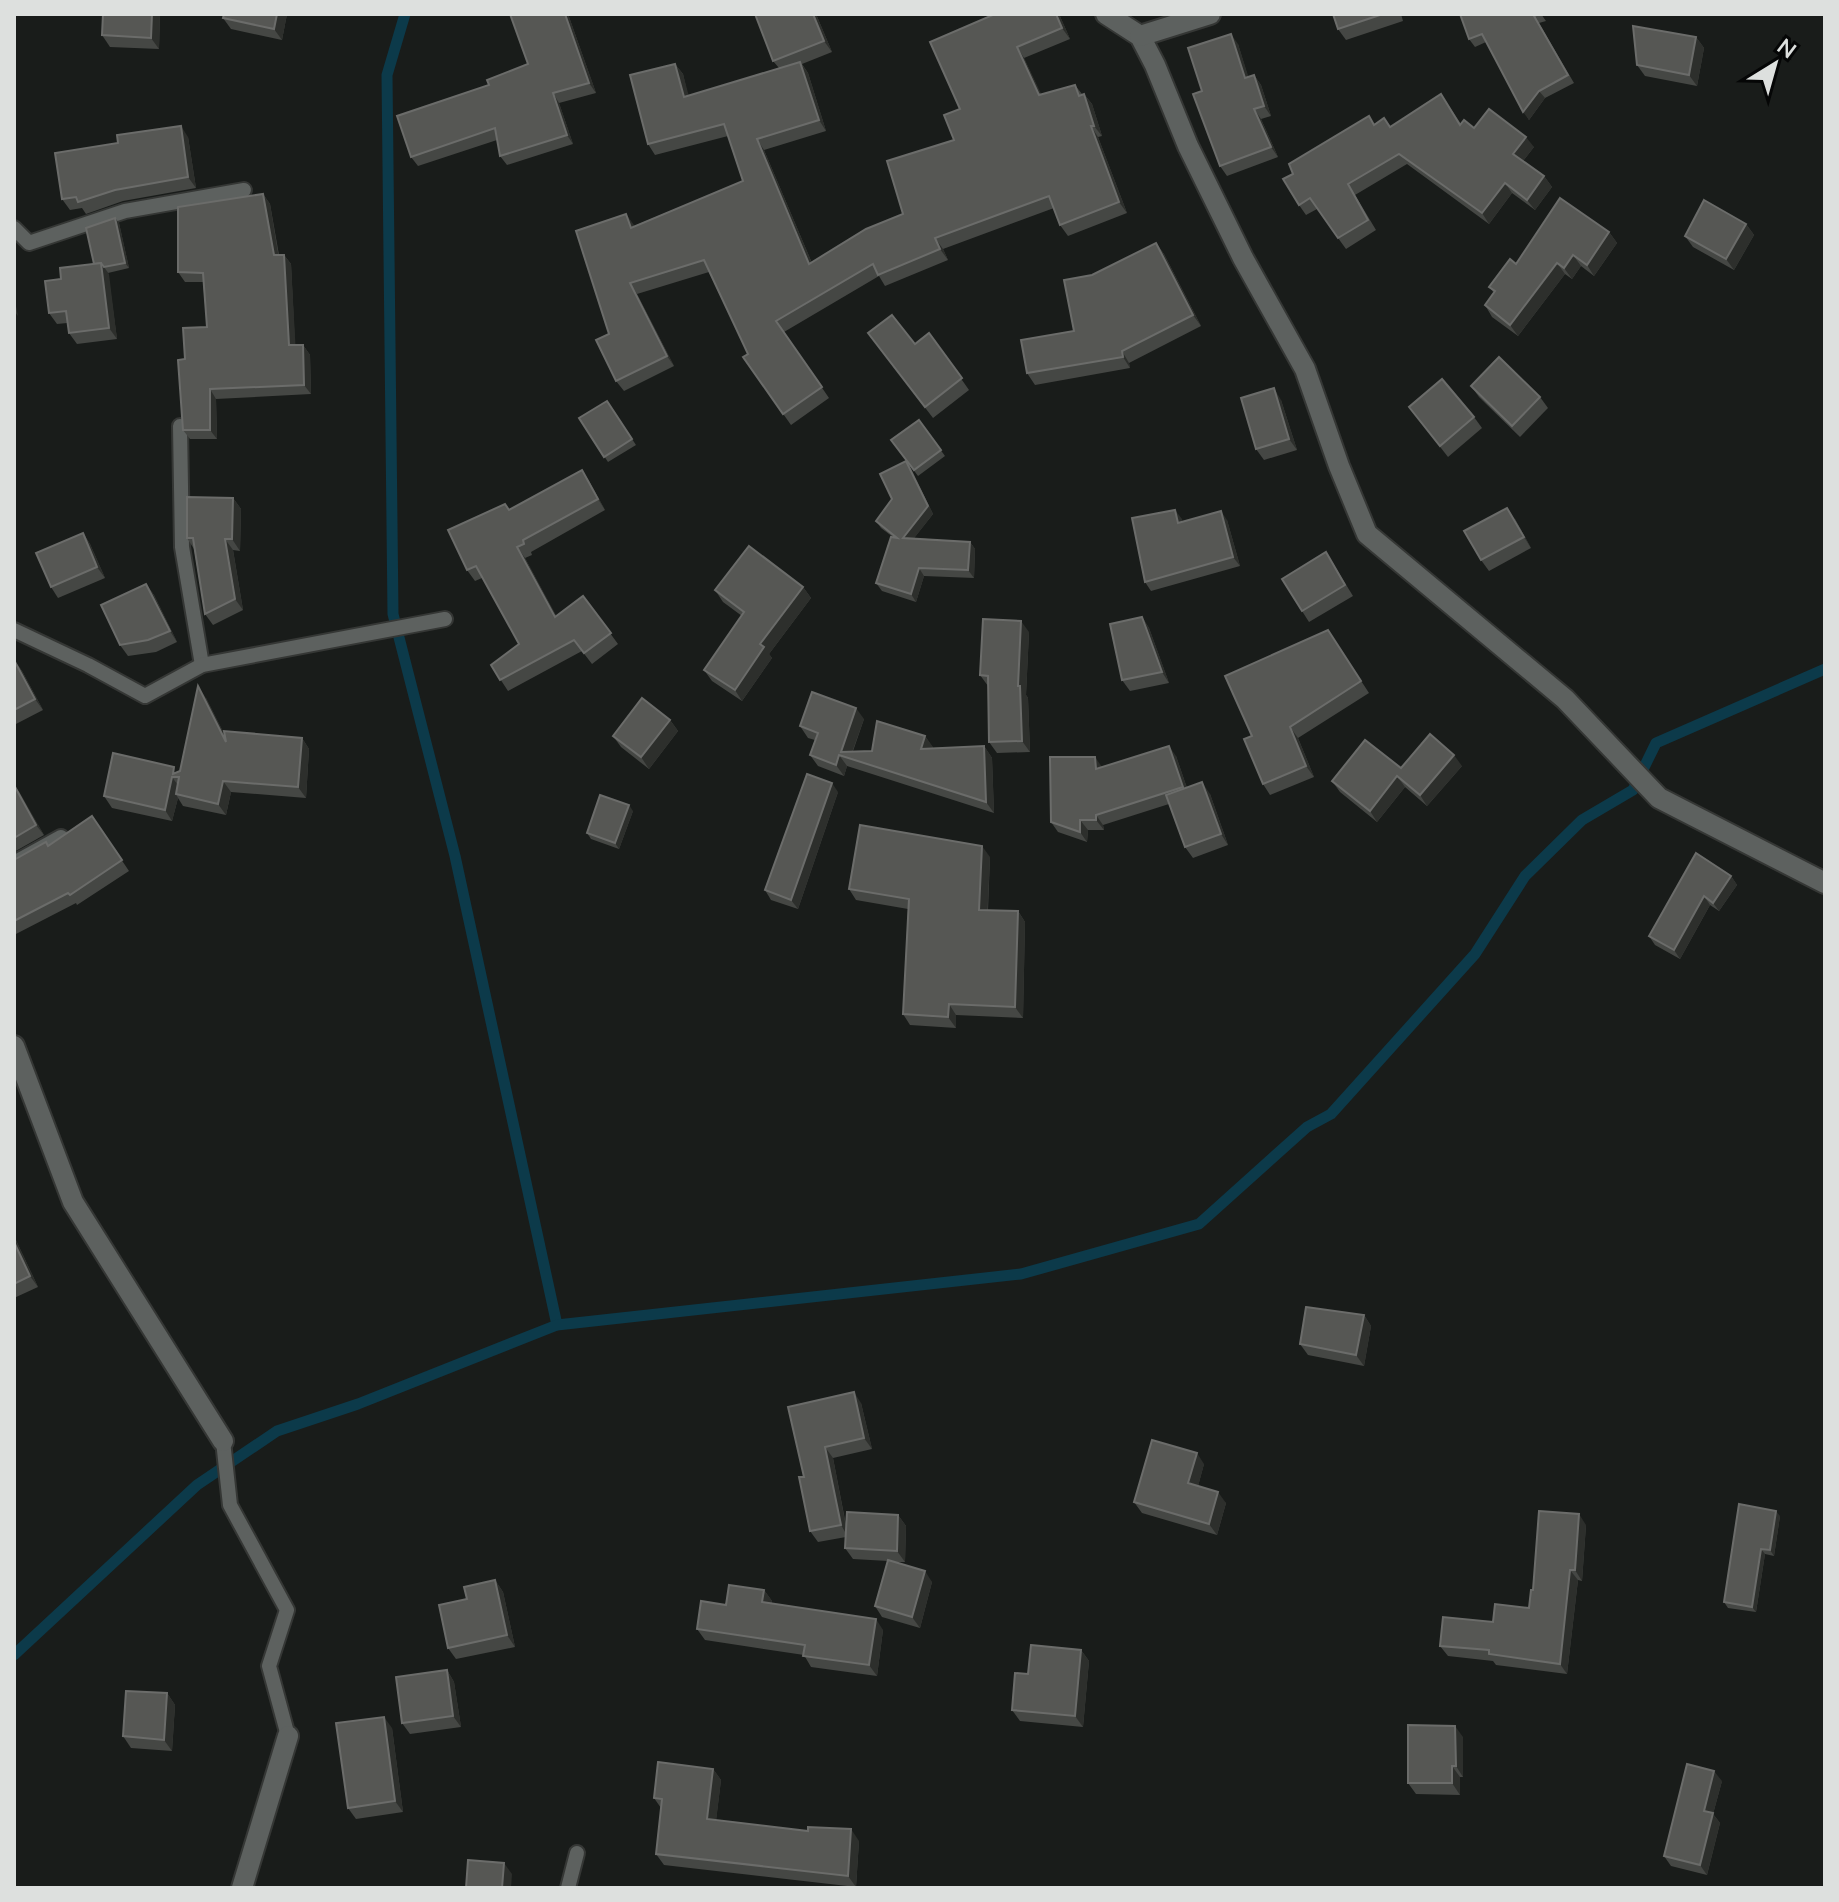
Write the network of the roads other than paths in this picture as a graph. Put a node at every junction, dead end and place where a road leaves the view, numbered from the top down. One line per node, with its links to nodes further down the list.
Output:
1 (1106, 14): 3 (street)
2 (1210, 14): 3 (street)
3 (1140, 36): 12 (street)
4 (244, 190): 5 (lane)
5 (14, 228)
6 (180, 426): 9 (lane)
7 (445, 619): 9 (lane)
8 (14, 630): 9 (lane)
9 (202, 665)
10 (61, 837): 11 (lane)
11 (14, 863)
12 (1825, 883)
13 (16, 1057): 14 (street)
14 (223, 1441): 15 (lane)
15 (288, 1736): 17 (street)
16 (577, 1853): 18 (lane)
17 (242, 1888)
18 (568, 1888)

